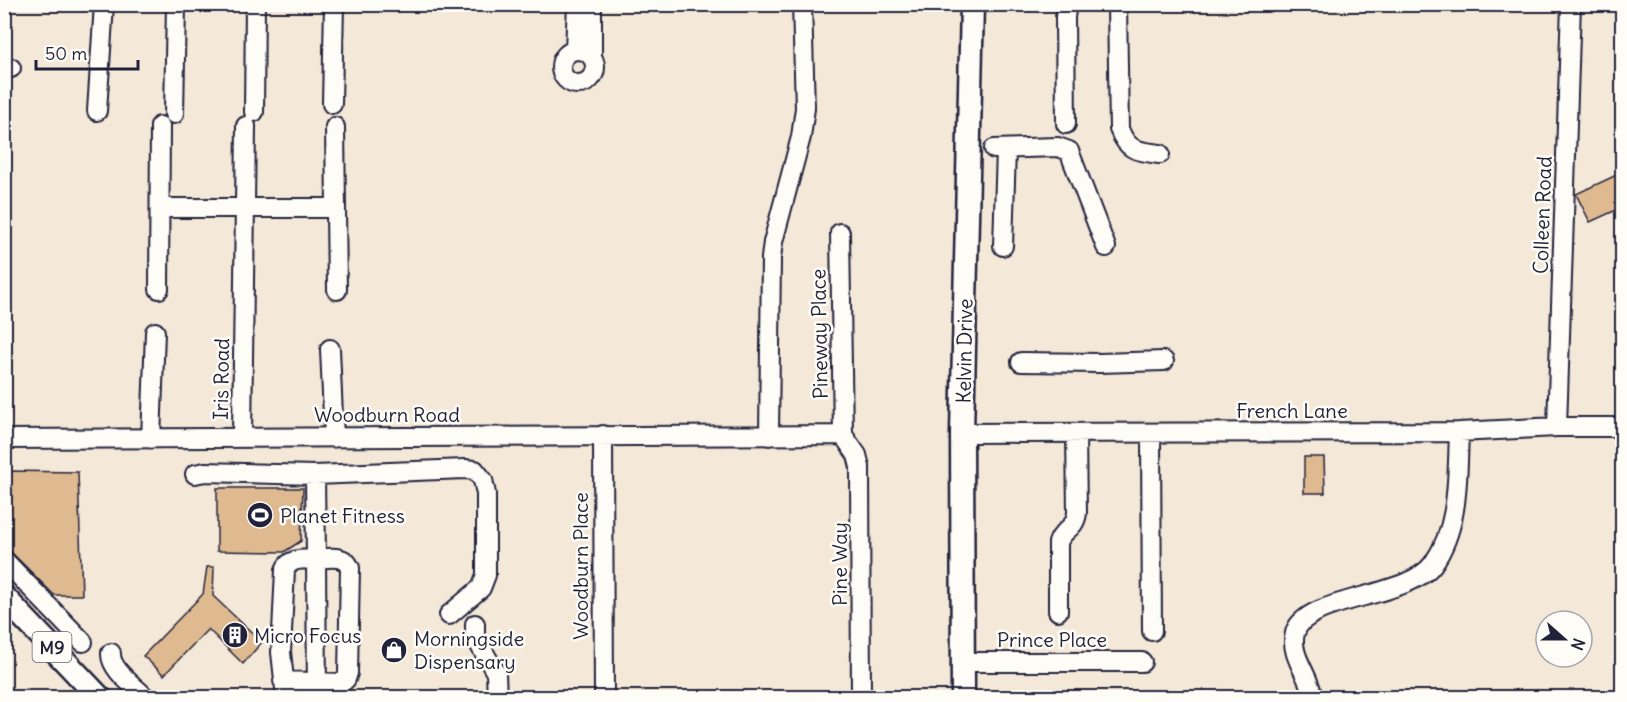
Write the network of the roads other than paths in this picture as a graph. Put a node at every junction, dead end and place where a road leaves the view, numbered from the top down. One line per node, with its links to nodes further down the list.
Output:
1 (104, 4): 13 (street)
2 (176, 4): 17 (street)
3 (255, 4): 18 (street, Iris Road)
4 (334, 4): 12 (street)
5 (577, 4): 6 (street)
6 (592, 4)
7 (802, 4): 37 (street)
8 (972, 4): 32 (main road, Kelvin Drive)
9 (1067, 4): 14 (street)
10 (1117, 4): 16 (street)
11 (1571, 4): 29 (street, Colleen Road)
12 (332, 104)
13 (96, 111)
14 (1066, 124)
15 (335, 127): 19 (street)
16 (1160, 154)
17 (159, 208): 18 (street); 23 (street)
18 (245, 208): 19 (street); 38 (street, Iris Road)
19 (336, 208): 24 (street)
20 (840, 233): 36 (street, Pineway Place)
21 (1003, 246): 22 (street)
22 (1106, 247)
23 (159, 289)
24 (336, 290)
25 (155, 332): 41 (street)
26 (330, 349): 39 (street)
27 (1164, 361): 28 (street)
28 (1021, 362)
29 (1557, 427): 30 (street, French Lane); 31 (street, French Lane)
30 (1623, 427)
31 (1460, 432): 34 (street, French Lane); 65 (street)
32 (962, 433): 33 (street, French Lane); 54 (main road, Kelvin Drive)
33 (1076, 433): 34 (street, French Lane); 47 (street)
34 (1151, 434): 51 (street)
35 (603, 435): 37 (street, Woodburn Road); 39 (street, Woodburn Road); 62 (street, Woodburn Place)
36 (843, 435): 37 (street, Woodburn Road); 63 (street, Pine Way)
37 (770, 436)
38 (242, 437): 39 (street, Woodburn Road); 41 (street, Woodburn Road)
39 (334, 438)
40 (4, 439): 41 (street, Woodburn Road)
41 (151, 439)
42 (195, 474): 43 (street)
43 (315, 475): 44 (street); 48 (street)
44 (316, 559): 56 (street); 57 (street); 57 (street)
45 (4, 560): 52 (street)
46 (4, 597): 59 (main road, M9)
47 (1058, 611)
48 (449, 615)
49 (4, 618): 58 (main road, M9)
50 (475, 624): 61 (street)
51 (1152, 631)
52 (83, 642)
53 (111, 653): 60 (street)
54 (962, 662): 55 (street, Prince Place); 64 (main road, Kelvin Drive)
55 (1142, 662)
56 (284, 689): 57 (street)
57 (317, 689)
58 (79, 698)
59 (100, 698)
60 (147, 698)
61 (497, 698)
62 (604, 698)
63 (861, 698)
64 (963, 698)
65 (1313, 698)

